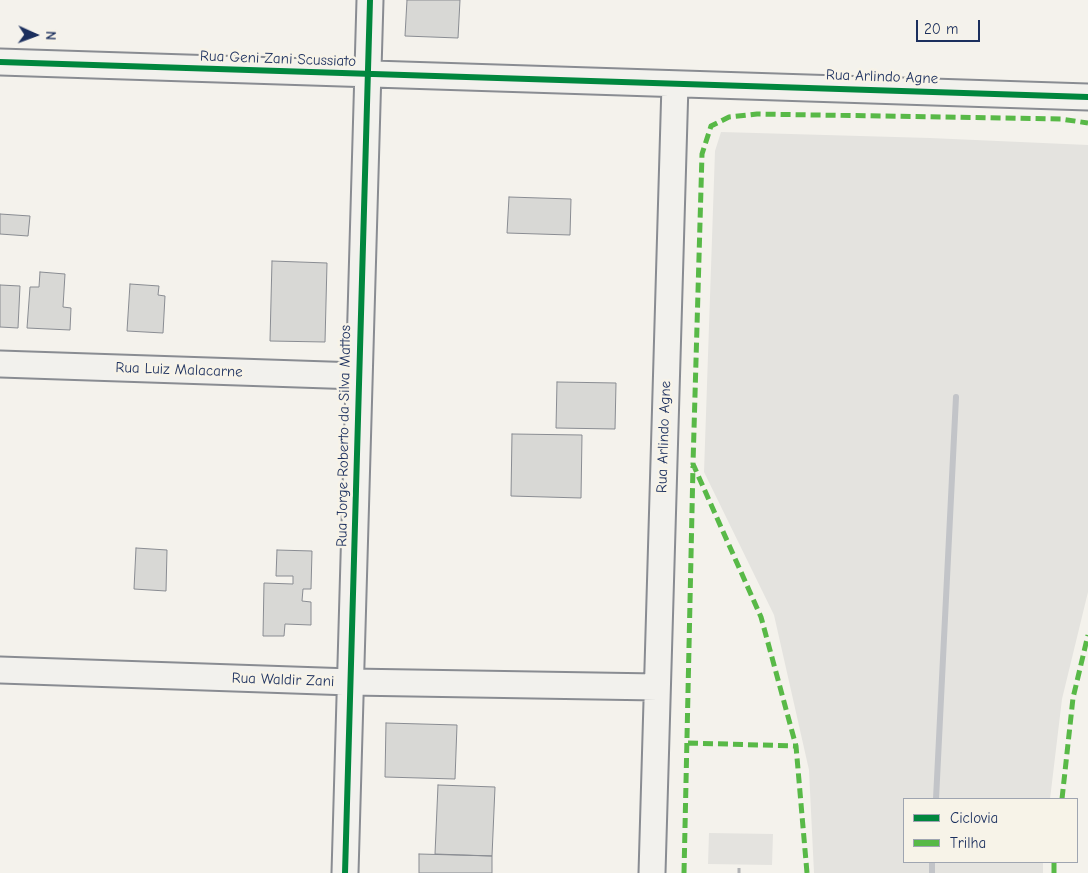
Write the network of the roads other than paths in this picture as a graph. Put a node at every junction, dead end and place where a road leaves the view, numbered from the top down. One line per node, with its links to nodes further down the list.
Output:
1 (370, 0): 3 (street, Rua Jorge Roberto da Silva Mattos)
2 (0, 62): 3 (street, Rua Geni Zani Scussiato)
3 (366, 74): 4 (street, Rua Geni Zani Scussiato); 7 (street, Rua Jorge Roberto da Silva Mattos)
4 (674, 84): 5 (street, Rua Arlindo Agne); 10 (street, Rua Arlindo Agne)
5 (1088, 97)
6 (0, 364): 7 (street, Rua Luiz Malacarne)
7 (358, 376): 9 (street, Rua Jorge Roberto da Silva Mattos)
8 (0, 670): 9 (street, Rua Waldir Zani)
9 (351, 682): 10 (street, Rua Waldir Zani); 11 (street, Rua Jorge Roberto da Silva Mattos)
10 (657, 687): 12 (street, Rua Arlindo Agne)
11 (345, 873)
12 (652, 873)

